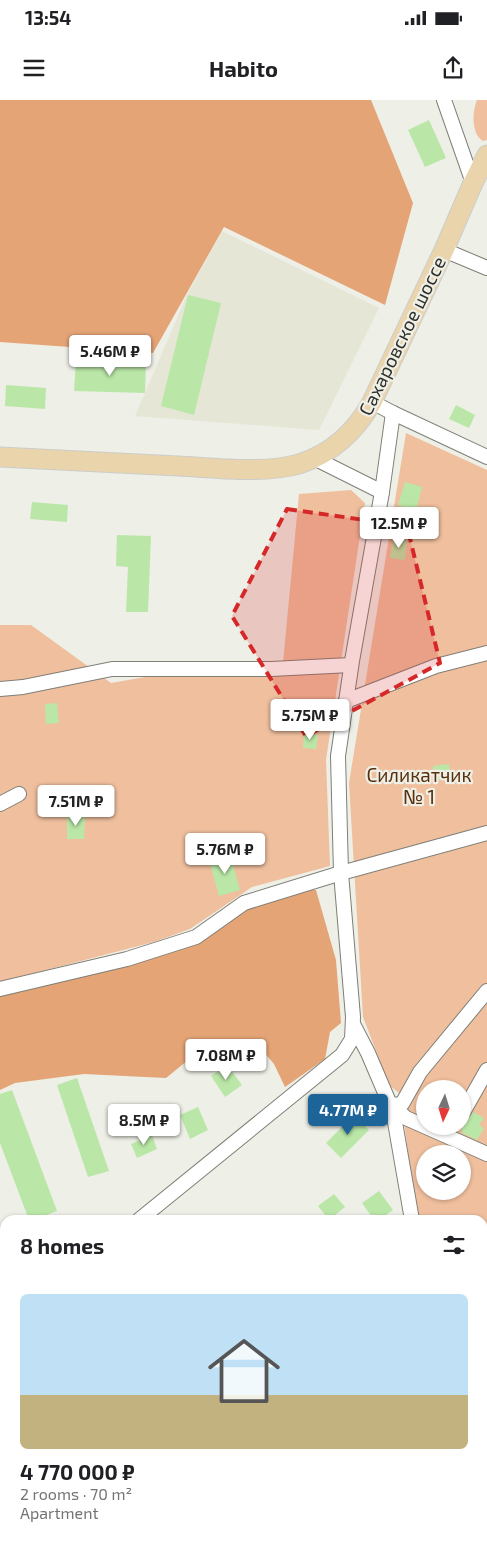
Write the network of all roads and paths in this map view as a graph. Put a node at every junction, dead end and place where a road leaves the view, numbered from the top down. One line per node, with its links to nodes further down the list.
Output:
1 (444, 100): 3 (street)
2 (487, 155): 3 (main road, Сахаровское шоссе)
3 (473, 183): 4 (main road, Сахаровское шоссе)
4 (444, 250): 5 (street); 6 (main road, Сахаровское шоссе)
5 (487, 268)
6 (372, 402): 7 (street); 10 (main road, Сахаровское шоссе)
7 (393, 413): 9 (street); 11 (street)
8 (0, 457): 10 (main road, Сахаровское шоссе)
9 (487, 457)
10 (314, 458): 11 (street)
11 (382, 492): 13 (street)
12 (487, 653): 15 (street)
13 (352, 665): 14 (street); 15 (street)
14 (0, 689)
15 (346, 701): 19 (street)
16 (19, 794): 17 (street)
17 (0, 804)
18 (487, 833): 19 (street)
19 (341, 873): 20 (street); 22 (street)
20 (0, 990)
21 (487, 991): 26 (street)
22 (352, 1023): 26 (street); 30 (street)
23 (487, 1070): 24 (street)
24 (483, 1087): 25 (street)
25 (471, 1102)
26 (392, 1105): 27 (street); 31 (street)
27 (416, 1121)
28 (457, 1135): 29 (street)
29 (487, 1154)
30 (145, 1215)
31 (411, 1215)

